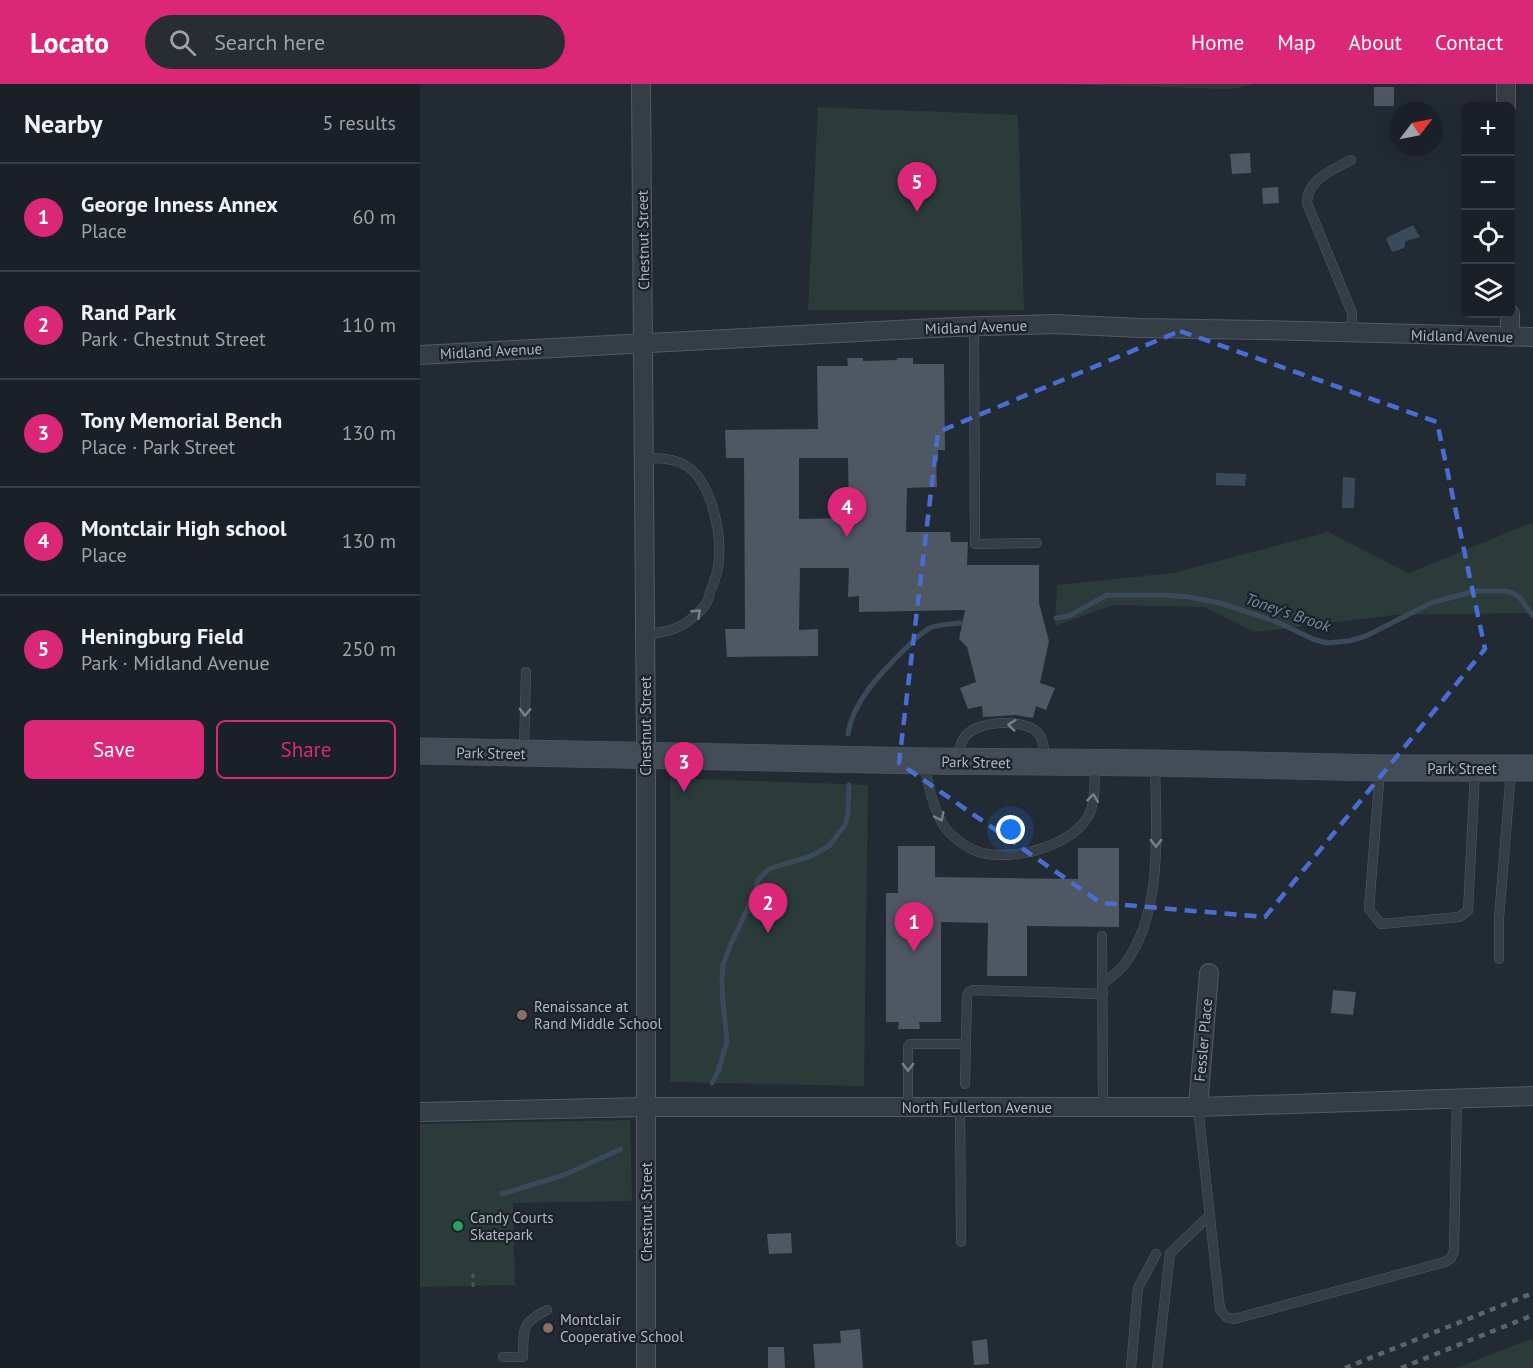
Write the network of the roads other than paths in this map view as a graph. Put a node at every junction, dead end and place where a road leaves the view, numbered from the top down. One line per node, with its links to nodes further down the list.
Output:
1 (641, 84): 10 (street, Chestnut Street)
2 (1506, 84): 3 (street)
3 (1506, 102)
4 (1351, 160): 7 (lane)
5 (1510, 318): 8 (street)
6 (974, 326): 7 (street, Midland Avenue); 10 (street, Midland Avenue); 13 (lane)
7 (1352, 333): 8 (street, Midland Avenue)
8 (1510, 337): 9 (street, Midland Avenue)
9 (1533, 337)
10 (644, 343): 11 (street, Midland Avenue); 12 (street, Chestnut Street)
11 (420, 355)
12 (644, 458): 14 (street, Chestnut Street); 14 (lane, one-way to 12)
13 (1037, 543)
14 (645, 635): 18 (street, Chestnut Street)
15 (526, 672): 17 (lane, one-way to 17)
16 (420, 751): 17 (street, Park Street)
17 (524, 753): 18 (street, Park Street)
18 (646, 755): 19 (street, Park Street); 36 (street, Chestnut Street)
19 (925, 761): 20 (street, Park Street); 22 (lane, one-way to 22)
20 (959, 761): 21 (street, Park Street); 21 (lane, one-way to 20)
21 (1045, 762): 22 (street, Park Street)
22 (1095, 763): 23 (street, Park Street)
23 (1155, 763): 24 (street, Park Street); 30 (lane, one-way to 30)
24 (1380, 768): 25 (street, Park Street); 25 (lane)
25 (1475, 768): 26 (street, Park Street)
26 (1522, 768): 28 (lane)
27 (1102, 936): 30 (lane)
28 (1499, 958)
29 (1209, 973): 39 (street, Fessler Place)
30 (1103, 989): 31 (lane); 35 (lane)
31 (965, 1044): 32 (lane); 37 (lane, one-way to 37)
32 (965, 1083)
33 (1533, 1096): 34 (street, North Fullerton Avenue)
34 (1457, 1099): 39 (street, North Fullerton Avenue); 41 (lane)
35 (1103, 1106): 38 (street, North Fullerton Avenue); 39 (street, North Fullerton Avenue)
36 (647, 1107): 37 (street, North Fullerton Avenue); 40 (street, North Fullerton Avenue); 46 (street, Chestnut Street)
37 (908, 1107): 38 (street, North Fullerton Avenue)
38 (960, 1107): 42 (lane)
39 (1198, 1107): 41 (lane)
40 (420, 1112)
41 (1210, 1215): 48 (lane)
42 (961, 1242)
43 (1156, 1254): 47 (lane)
44 (547, 1310): 45 (lane)
45 (503, 1357)
46 (646, 1368)
47 (1131, 1368)
48 (1157, 1368)

